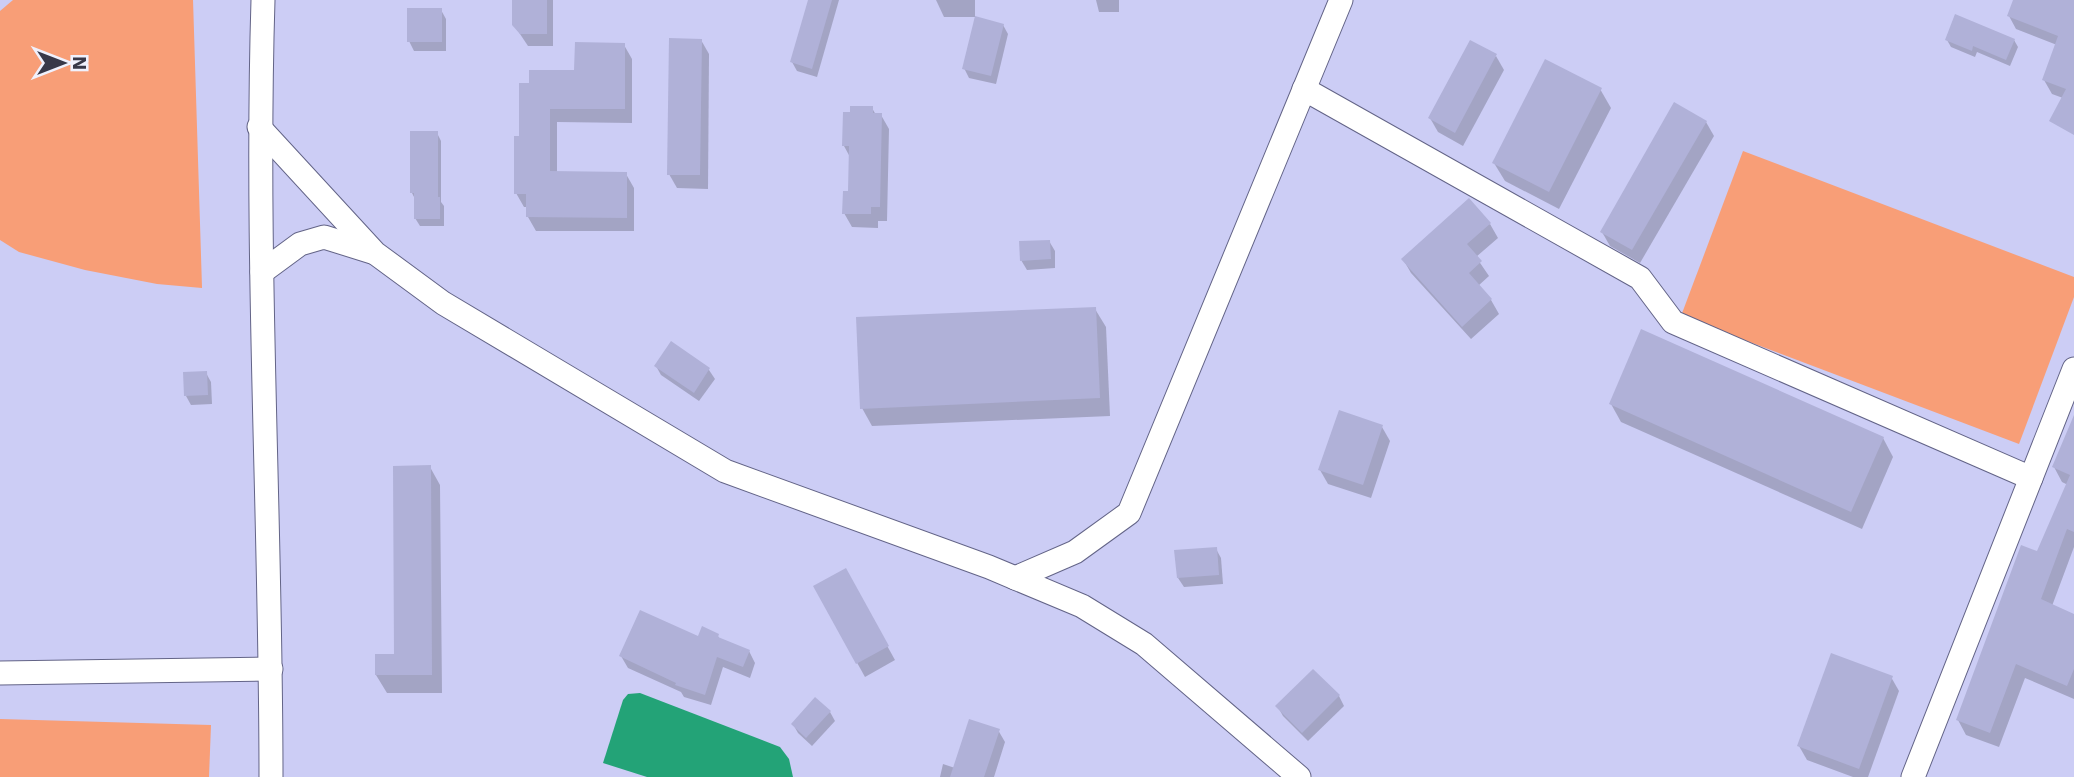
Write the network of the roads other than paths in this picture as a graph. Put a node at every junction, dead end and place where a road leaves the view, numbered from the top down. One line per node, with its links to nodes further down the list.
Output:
1 (263, 0): 4 (street)
2 (1341, 0): 3 (street)
3 (1304, 89): 8 (street); 9 (street)
4 (259, 127): 5 (street); 6 (street)
5 (375, 253): 6 (street); 9 (street)
6 (262, 272): 10 (street)
7 (2074, 369): 8 (street)
8 (2031, 478): 14 (street)
9 (1015, 578): 13 (street)
10 (271, 669): 11 (street); 12 (street)
11 (0, 673)
12 (271, 777)
13 (1299, 777)
14 (1913, 777)

